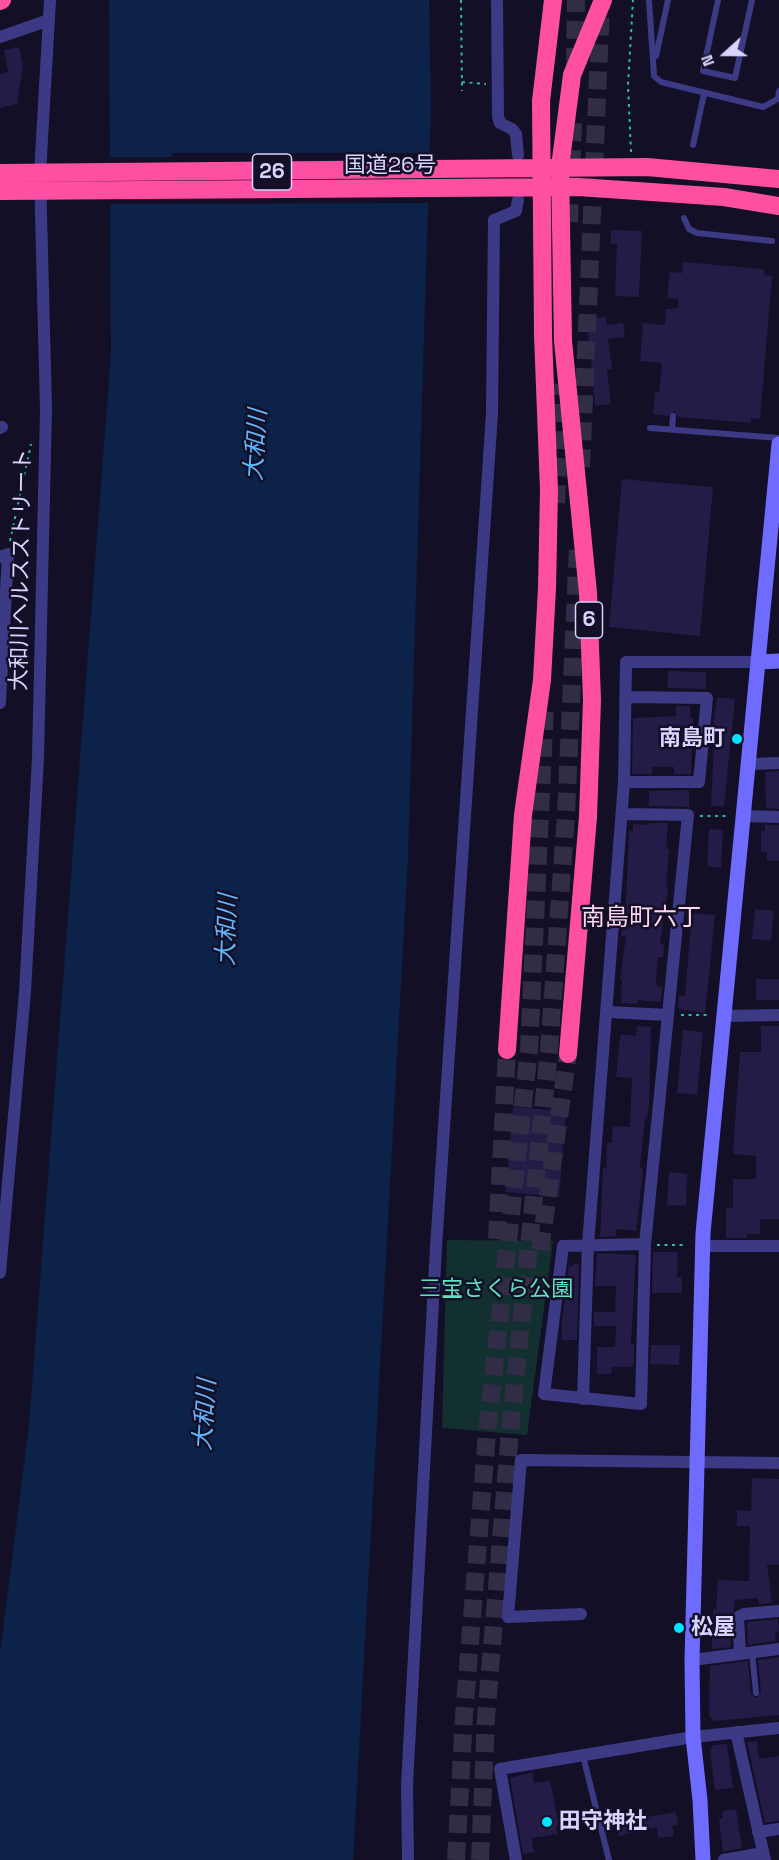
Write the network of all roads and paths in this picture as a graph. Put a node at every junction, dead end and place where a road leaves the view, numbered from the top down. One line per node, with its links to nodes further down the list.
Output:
1 (50, 0): 11 (street, 大和川ヘルスストリート)
2 (461, 0): 14 (path)
3 (497, 0): 15 (street)
4 (554, 0): 23 (highway)
5 (603, 0): 22 (highway)
6 (633, 0): 21 (path)
7 (649, 0): 13 (lane)
8 (668, 0): 13 (lane)
9 (718, 0): 10 (lane)
10 (752, 0)
11 (49, 20): 12 (street); 26 (street, 大和川ヘルスストリート)
12 (0, 37)
13 (655, 59): 18 (lane)
14 (462, 82): 15 (path); 16 (path)
15 (498, 84): 20 (street)
16 (462, 91)
17 (779, 91): 18 (lane)
18 (704, 94): 19 (lane)
19 (693, 145)
20 (519, 155)
21 (631, 155)
22 (560, 167): 23 (highway, 国道26号 / 26); 25 (highway, 国道26号 / 26); 27 (highway)
23 (542, 168): 26 (highway, 国道26号 / 26); 27 (highway)
24 (0, 173): 26 (highway, 国道26号 / 26)
25 (779, 179)
26 (47, 182): 27 (highway, 国道26号 / 26); 28 (highway, 国道26号 / 26); 62 (street, 大和川ヘルスストリート)
27 (551, 187): 30 (highway, 国道26号 / 26); 56 (highway, 6); 57 (highway, 6)
28 (0, 191)
29 (518, 200): 81 (street)
30 (779, 206)
31 (684, 218): 32 (lane)
32 (772, 241)
33 (673, 416): 35 (lane)
34 (650, 428): 35 (lane)
35 (672, 429): 36 (lane)
36 (779, 438)
37 (32, 440): 40 (path)
38 (779, 444): 39 (street)
39 (776, 510): 42 (street)
40 (4, 556): 44 (street)
41 (779, 661): 42 (street)
42 (759, 662): 43 (street); 46 (street)
43 (627, 697): 47 (street); 47 (street)
44 (0, 703)
45 (779, 763): 46 (street)
46 (749, 764): 50 (street)
47 (624, 782): 48 (street)
48 (622, 814): 49 (street); 52 (street)
49 (688, 815): 50 (path); 53 (street)
50 (742, 816): 51 (street); 55 (street)
51 (779, 817)
52 (608, 1012): 53 (street); 59 (street)
53 (668, 1015): 55 (path); 58 (street)
54 (779, 1015): 55 (street)
55 (724, 1016): 60 (street)
56 (507, 1050)
57 (568, 1054)
58 (645, 1244): 59 (street); 60 (path); 63 (street)
59 (588, 1245): 63 (street); 63 (street)
60 (702, 1246): 61 (street); 64 (street)
61 (779, 1246)
62 (0, 1273)
63 (583, 1399)
64 (697, 1462): 65 (street); 67 (street); 70 (street)
65 (779, 1463)
66 (779, 1611): 69 (street)
67 (581, 1614)
68 (779, 1649): 69 (street)
69 (746, 1653): 70 (street); 71 (lane)
70 (692, 1660): 74 (street)
71 (756, 1693)
72 (779, 1728): 73 (street)
73 (736, 1732): 74 (street); 79 (street)
74 (693, 1737): 75 (street); 84 (street)
75 (583, 1755): 76 (lane); 82 (street)
76 (598, 1814): 77 (path); 83 (lane)
77 (561, 1820)
78 (779, 1829): 79 (street)
79 (758, 1832): 80 (street)
80 (764, 1856): 85 (street)
81 (408, 1859)
82 (516, 1860)
83 (609, 1860)
84 (703, 1860)
85 (724, 1860)

